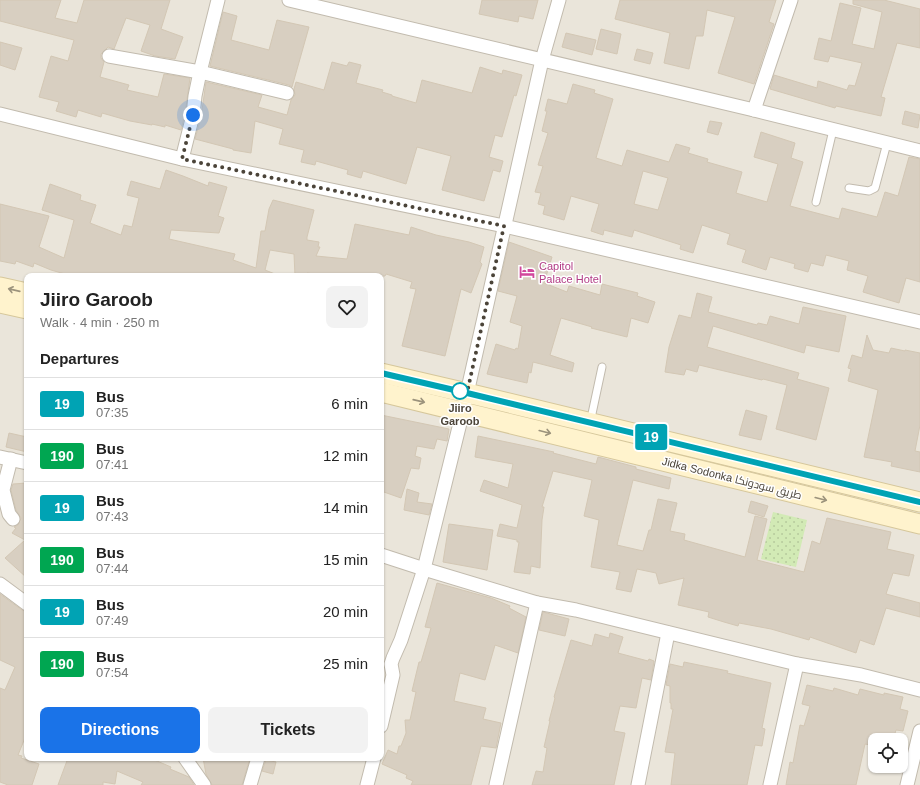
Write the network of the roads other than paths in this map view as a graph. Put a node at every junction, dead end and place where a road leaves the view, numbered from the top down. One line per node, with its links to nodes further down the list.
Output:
1 (218, 0): 7 (street)
2 (289, 0): 6 (street)
3 (559, 0): 6 (street)
4 (791, 0): 9 (street)
5 (109, 56): 7 (street)
6 (542, 60): 9 (street); 17 (street)
7 (200, 72): 8 (street); 14 (street)
8 (287, 93)
9 (754, 110): 11 (street)
10 (0, 114): 14 (street)
11 (833, 130): 12 (street); 16 (lane)
12 (887, 143): 13 (street); 15 (lane)
13 (920, 151)
14 (182, 159): 17 (street)
15 (849, 188)
16 (816, 202)
17 (504, 226): 22 (street); 26 (street)
18 (0, 287): 19 (main road, one-way to 18)
19 (24, 292)
20 (0, 303): 21 (main road)
21 (24, 308)
22 (920, 322)
23 (602, 367): 28 (lane)
24 (384, 374): 26 (main road, Jidka Sodonka طريق سودونكا)
25 (384, 393): 27 (main road, Jidka Sodonka طريق سودونكا, one-way to 27)
26 (467, 393): 27 (street); 28 (main road, Jidka Sodonka طريق سودونكا)
27 (463, 411): 33 (main road, Jidka Sodonka طريق سودونكا, one-way to 33); 36 (street)
28 (590, 423): 31 (main road, Jidka Sodonka طريق سودونكا)
29 (6, 458): 30 (street); 32 (street)
30 (24, 462)
31 (912, 500): 33 (main road)
32 (13, 519)
33 (899, 519): 34 (main road, Jidka Sodonka طريق سودونكا)
34 (920, 524)
35 (384, 555): 36 (street)
36 (424, 569): 39 (street); 43 (street)
37 (0, 584): 38 (street)
38 (24, 602)
39 (537, 603): 40 (street); 51 (street)
40 (668, 633): 41 (street); 52 (street)
41 (797, 664): 42 (street); 53 (street)
42 (920, 690)
43 (384, 713)
44 (920, 730): 54 (street)
45 (187, 761): 48 (street)
46 (257, 761): 49 (street)
47 (373, 761): 50 (street)
48 (204, 785)
49 (250, 785)
50 (368, 785)
51 (496, 785)
52 (638, 785)
53 (770, 785)
54 (907, 785)

